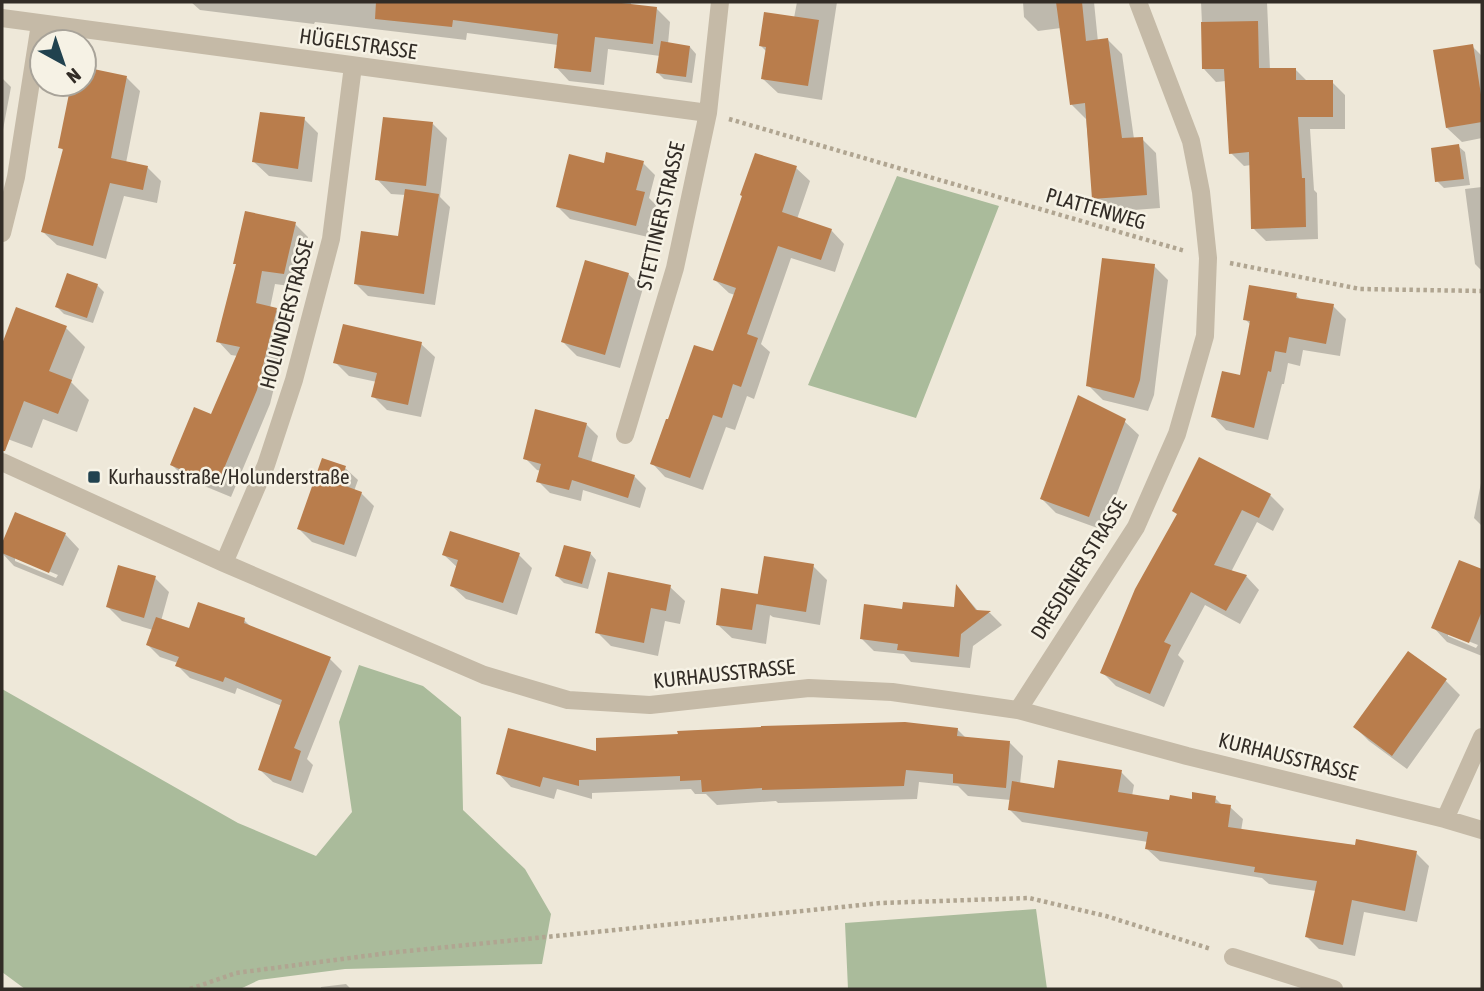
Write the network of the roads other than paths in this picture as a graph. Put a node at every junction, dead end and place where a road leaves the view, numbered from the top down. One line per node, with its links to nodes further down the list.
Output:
1 (720, 2): 6 (street, STETTINER STRASSE)
2 (1138, 2): 11 (street, DRESDENER STRASSE)
3 (2, 18): 4 (street, HÜGELSTRASSE)
4 (40, 24): 5 (street, HÜGELSTRASSE); 7 (street)
5 (353, 66): 6 (street, HÜGELSTRASSE); 10 (street, HOLUNDERSTRASSE)
6 (708, 113): 8 (street, STETTINER STRASSE)
7 (2, 233)
8 (625, 435)
9 (2, 462): 10 (street, KURHAUSSTRASSE)
10 (224, 563): 11 (street, KURHAUSSTRASSE)
11 (1018, 710): 13 (street, KURHAUSSTRASSE)
12 (1482, 737): 13 (street)
13 (1445, 819): 14 (street, KURHAUSSTRASSE)
14 (1482, 830)
15 (1233, 957): 16 (street)
16 (1334, 989)

